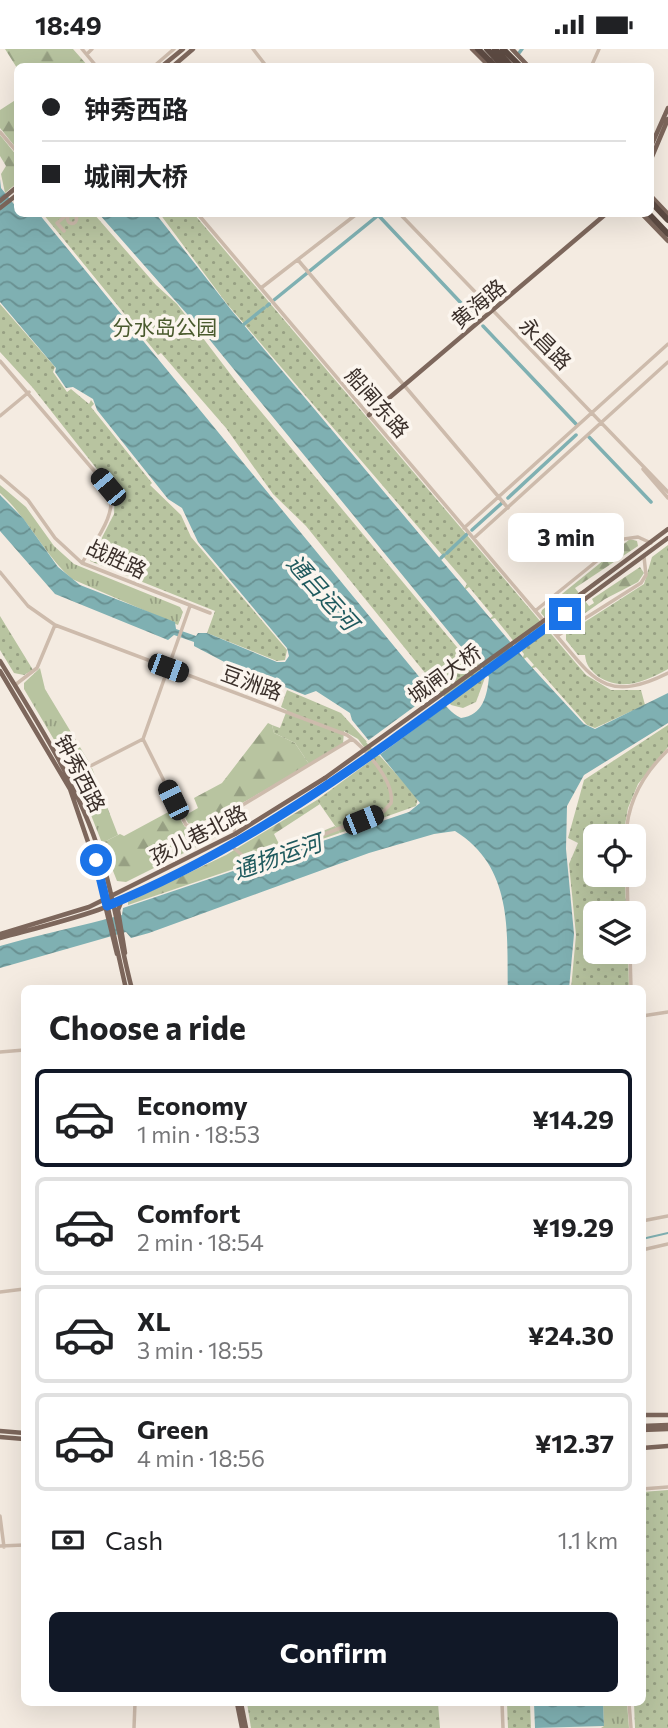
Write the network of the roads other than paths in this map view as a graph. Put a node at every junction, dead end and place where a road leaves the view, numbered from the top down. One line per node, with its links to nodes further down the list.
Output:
1 (82, 49): 13 (street)
2 (92, 49): 13 (street)
3 (174, 49): 15 (street)
4 (183, 49): 16 (main road)
5 (193, 49): 17 (main road)
6 (253, 49): 18 (street)
7 (472, 49): 19 (main road)
8 (478, 49): 20 (highway)
9 (487, 49): 21 (highway, bridge)
10 (495, 49): 22 (highway, bridge)
11 (504, 49): 23 (highway, bridge)
12 (513, 49): 24 (main road)
13 (87, 54): 14 (street)
14 (94, 63)
15 (158, 63)
16 (166, 63)
17 (177, 63)
18 (264, 63)
19 (490, 63)
20 (490, 63)
21 (500, 63)
22 (508, 63)
23 (517, 63)
24 (525, 63)
25 (668, 108): 28 (main road)
26 (668, 119): 30 (main road)
27 (0, 132): 29 (street)
28 (654, 139)
29 (14, 148)
30 (654, 152)
31 (14, 189): 34 (main road)
32 (14, 197): 36 (main road)
33 (654, 199): 37 (main road)
34 (0, 201)
35 (654, 205): 45 (highway)
36 (0, 208)
37 (668, 214)
38 (64, 217): 46 (street)
39 (200, 217): 50 (street, 船闸东路)
40 (353, 217): 49 (street)
41 (403, 217): 51 (street, 永昌路)
42 (602, 217): 51 (main road, 黄海路)
43 (645, 217): 48 (main road)
44 (652, 217): 47 (highway)
45 (668, 220)
46 (64, 231)
47 (668, 234)
48 (668, 241)
49 (298, 260): 50 (street); 55 (street)
50 (261, 288): 58 (street, 船闸东路)
51 (492, 310): 55 (main road, 黄海路); 57 (street, 永昌路)
52 (668, 345): 57 (street)
53 (0, 361): 56 (street)
54 (668, 362): 60 (street)
55 (405, 385): 58 (main road, 黄海路); 64 (street)
56 (29, 392): 59 (street); 73 (street)
57 (594, 414): 60 (street, 永昌路); 64 (street)
58 (369, 415): 67 (street, 船闸东路)
59 (0, 416)
60 (601, 423): 61 (street, 永昌路); 66 (street)
61 (640, 465): 63 (street, 永昌路); 65 (street, 永昌路)
62 (0, 476): 73 (street, 战胜路)
63 (668, 492)
64 (499, 498): 66 (street); 67 (street)
65 (668, 498)
66 (508, 508): 69 (street)
67 (464, 528): 69 (street, 船闸东路)
68 (668, 529): 71 (main road, 城闸大桥)
69 (474, 538): 76 (street, 船闸东路)
70 (668, 538): 72 (main road, 城闸大桥)
71 (650, 543): 76 (street); 89 (main road, 城闸大桥, bridge)
72 (644, 557): 79 (street); 90 (main road, 城闸大桥, bridge)
73 (82, 563): 75 (street, 战胜路)
74 (0, 572): 78 (street, 豆洲路)
75 (190, 605): 77 (street, 战胜路); 81 (street)
76 (535, 611): 79 (street, 船闸东路)
77 (211, 613)
78 (55, 625): 81 (street, 豆洲路); 84 (street)
79 (557, 636): 83 (street, 船闸东路)
80 (0, 661): 84 (main road, 钟秀西路)
81 (168, 668): 85 (street); 86 (street, 豆洲路)
82 (0, 671): 97 (main road, 钟秀西路)
83 (668, 673)
84 (15, 685): 88 (main road, 钟秀西路)
85 (143, 739): 88 (street); 91 (street)
86 (352, 739): 91 (street); 94 (street)
87 (668, 750): 92 (street)
88 (69, 777): 95 (main road, 钟秀西路)
89 (325, 778): 93 (main road, 孩儿巷北路)
90 (329, 784): 94 (main road, 孩儿巷北路)
91 (231, 812): 93 (street)
92 (628, 824)
93 (235, 834): 95 (main road, 孩儿巷北路)
94 (231, 846): 96 (main road, 孩儿巷北路)
95 (111, 894): 97 (main road, 孩儿巷北路); 97 (main road, 钟秀西路)
96 (125, 898): 97 (main road, 孩儿巷北路); 98 (main road)
97 (107, 903): 98 (main road, 钟秀西路); 98 (main road); 100 (main road, 孩儿巷北路); 100 (main road, 孩儿巷北路)
98 (113, 918): 99 (main road, 钟秀西路); 99 (main road)
99 (117, 935): 102 (main road, 钟秀西路); 102 (main road)
100 (0, 936)
101 (630, 964): 105 (street)
102 (123, 965): 103 (main road, 钟秀西路); 104 (main road, 钟秀西路)
103 (126, 985)
104 (130, 985)
105 (631, 985)
106 (668, 1012): 107 (street)
107 (646, 1015)
108 (21, 1050): 109 (street)
109 (0, 1052)
110 (668, 1216): 111 (street)
111 (646, 1220)
112 (668, 1244): 113 (street)
113 (646, 1249)
114 (21, 1290): 115 (street)
115 (0, 1293)
116 (646, 1415): 117 (main road)
117 (668, 1415)
118 (668, 1427): 119 (main road)
119 (646, 1428)
120 (0, 1431): 121 (main road)
121 (21, 1433)
122 (0, 1437): 123 (main road)
123 (21, 1439)
124 (668, 1446): 125 (main road)
125 (646, 1448)
126 (668, 1487): 127 (street)
127 (646, 1489)
128 (0, 1516): 130 (street)
129 (21, 1545): 130 (street)
130 (2, 1547)
131 (135, 1706): 135 (street)
132 (240, 1706): 136 (main road)
133 (502, 1706): 137 (street)
134 (629, 1706): 138 (street)
135 (134, 1728)
136 (244, 1728)
137 (503, 1728)
138 (631, 1728)

